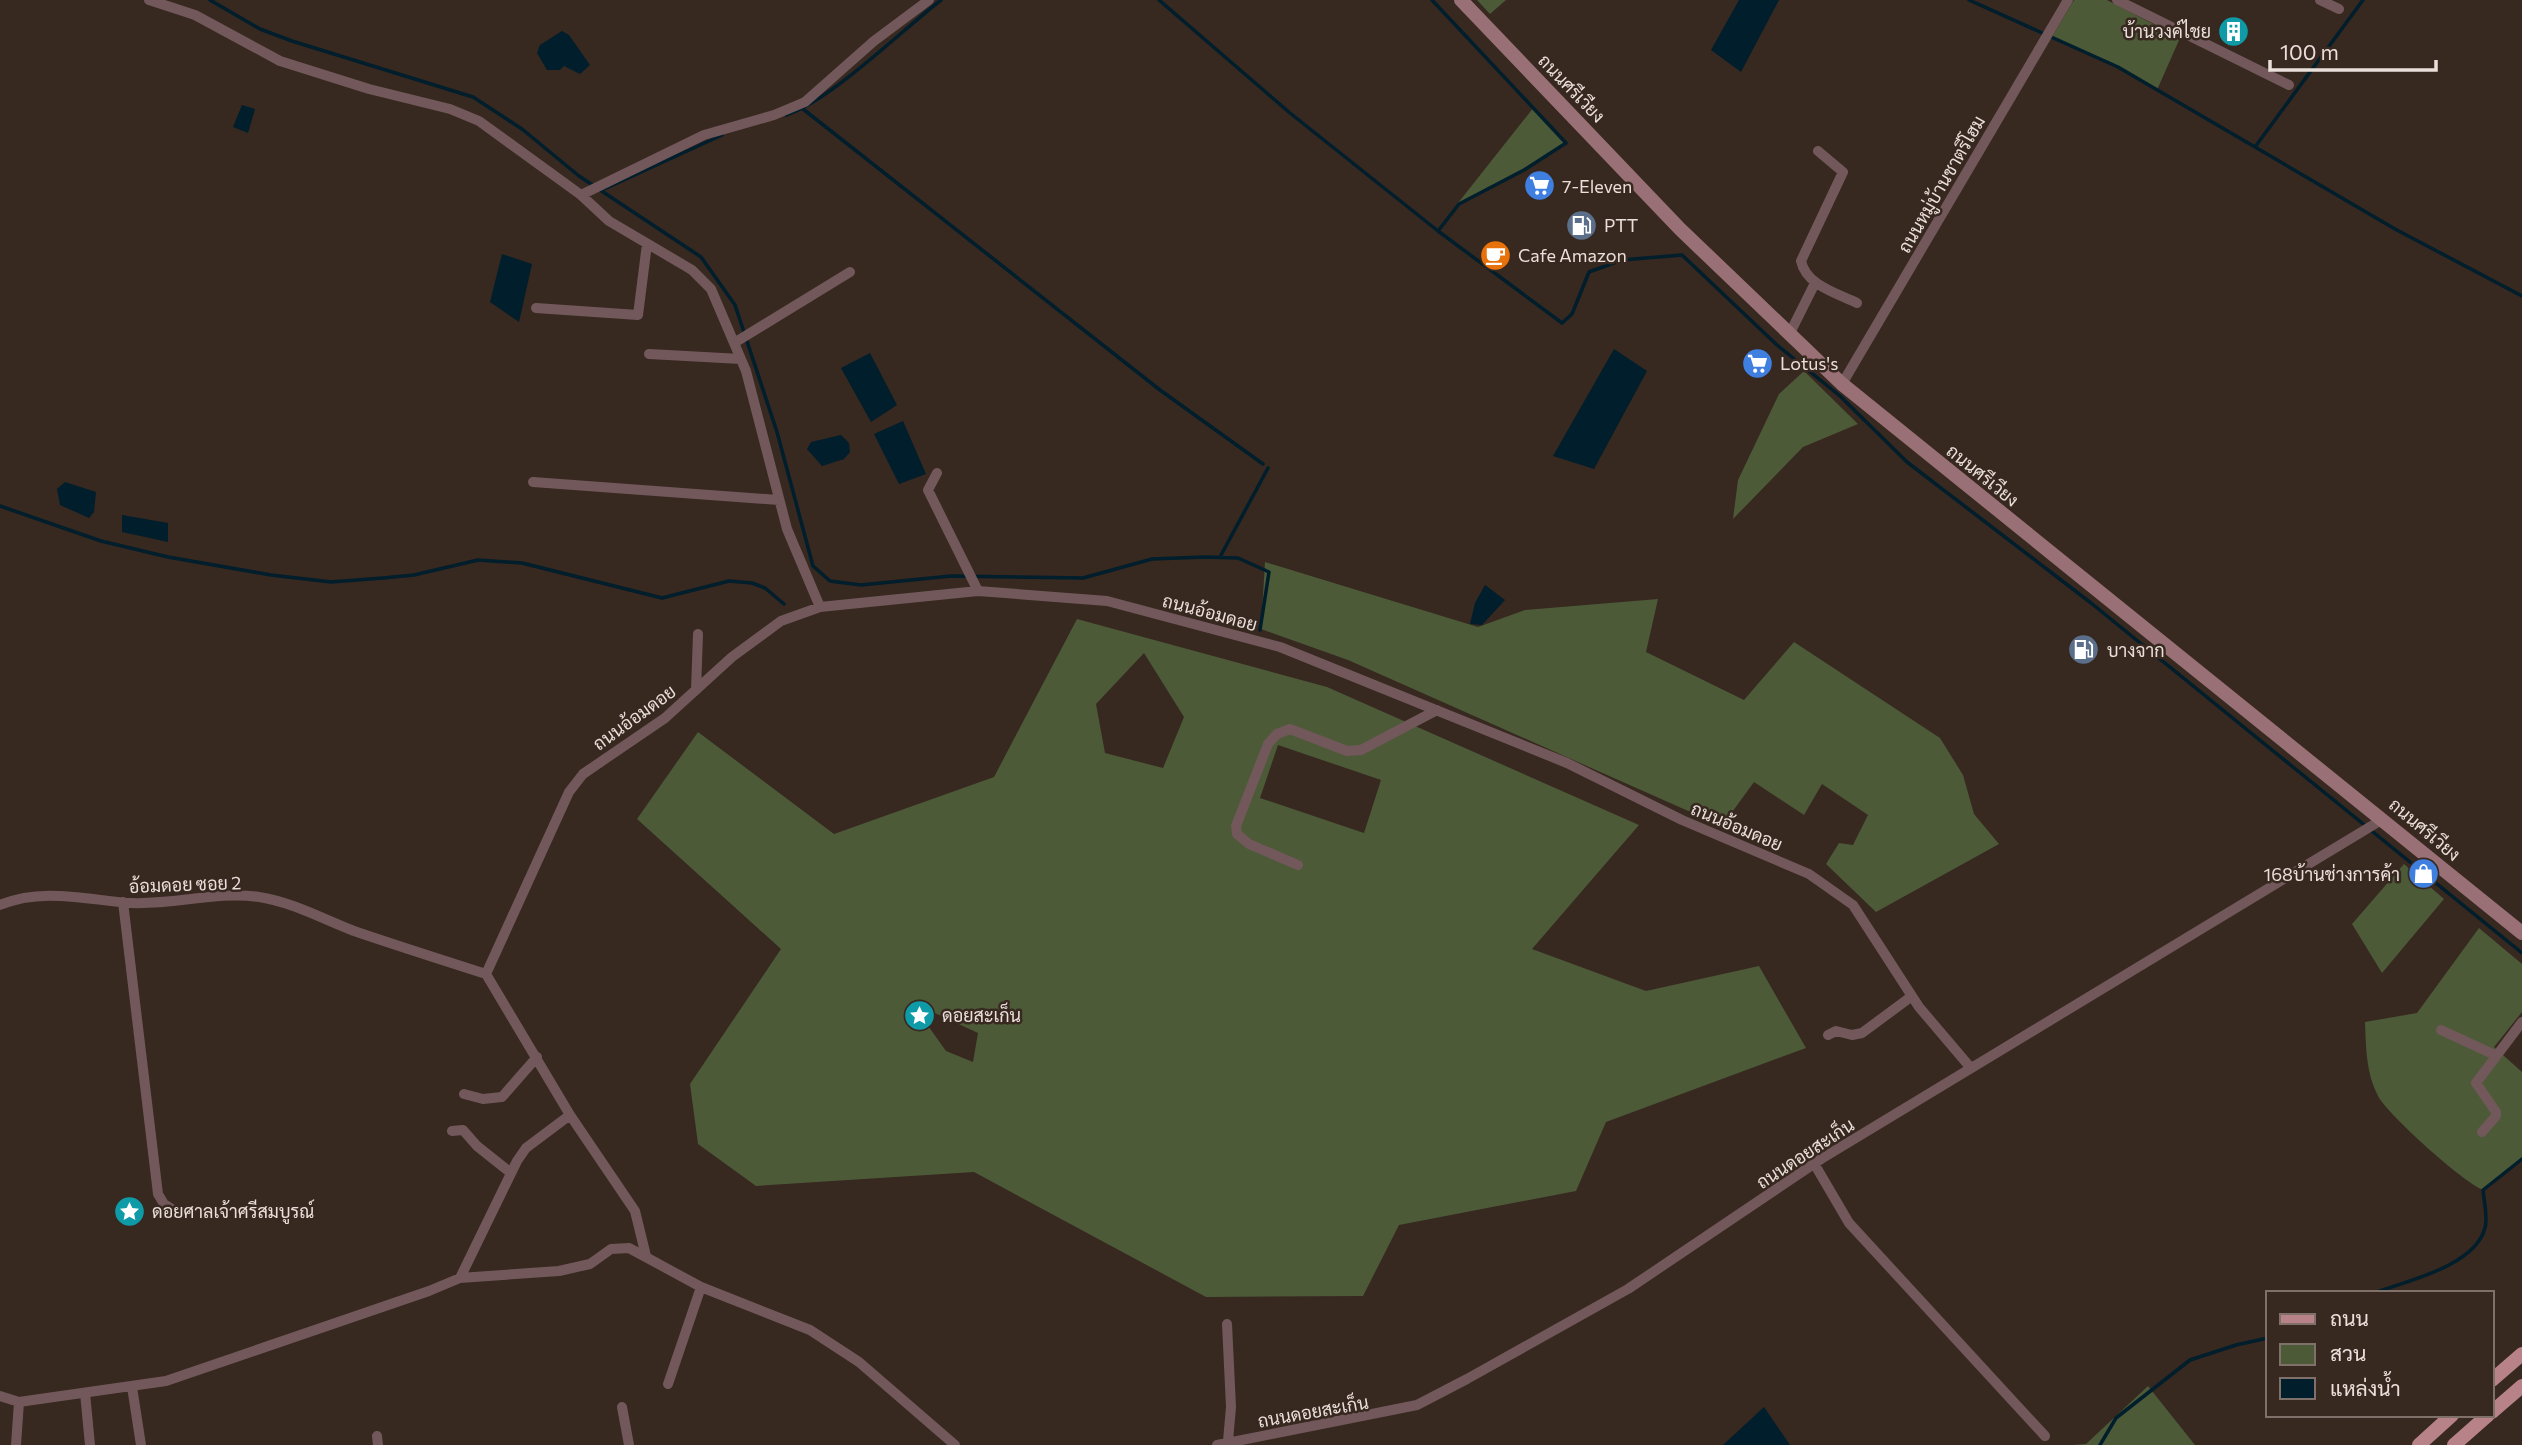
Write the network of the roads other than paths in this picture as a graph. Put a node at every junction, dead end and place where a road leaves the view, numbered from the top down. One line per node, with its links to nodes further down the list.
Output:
1 (149, 0): 10 (street)
2 (929, 0): 10 (street)
3 (1461, 0): 16 (main road, ถนนศรีเวียง)
4 (2068, 0): 20 (street, ถนนหมู่บ้านชาตรีโฮม)
5 (2117, 0): 8 (street)
6 (2320, 0): 7 (street)
7 (2339, 9)
8 (2289, 85)
9 (1818, 151): 13 (street)
10 (581, 195): 11 (street)
11 (648, 244): 15 (street); 17 (street)
12 (850, 272): 17 (street)
13 (1815, 283): 14 (street); 16 (street)
14 (1857, 303)
15 (536, 308)
16 (1789, 335): 20 (main road, ถนนศรีเวียง)
17 (734, 343): 19 (street)
18 (649, 354): 19 (street)
19 (741, 359): 23 (street)
20 (1842, 384): 29 (main road, ถนนศรีเวียง)
21 (937, 473): 24 (street)
22 (533, 482): 23 (street)
23 (779, 500): 25 (street)
24 (978, 590): 25 (street, ถนนอ้อมดอย); 28 (street, ถนนอ้อมดอย)
25 (820, 607): 27 (street, ถนนอ้อมดอย)
26 (698, 634): 27 (street)
27 (696, 690): 34 (street, ถนนอ้อมดอย)
28 (1437, 710): 30 (street); 35 (street, ถนนอ้อมดอย)
29 (2383, 819): 33 (main road, ถนนศรีเวียง); 41 (street, ถนนดอยสะเก็น)
30 (1298, 865)
31 (124, 902): 32 (street, อ้อมดอย ซอย 2); 34 (street, อ้อมดอย ซอย 2); 48 (street)
32 (0, 905)
33 (2522, 933)
34 (486, 974): 40 (street)
35 (1912, 996): 38 (street); 41 (street, ถนนอ้อมดอย)
36 (2522, 1022): 39 (street)
37 (2441, 1030): 39 (street)
38 (1828, 1035)
39 (2496, 1055): 45 (street)
40 (537, 1058): 42 (street); 43 (street)
41 (1970, 1067): 46 (street, ถนนดอยสะเก็น)
42 (464, 1094)
43 (570, 1115): 47 (street); 49 (street)
44 (452, 1131): 47 (street)
45 (2482, 1132)
46 (1815, 1165): 65 (street); 66 (street, ถนนดอยสะเก็น)
47 (511, 1173): 50 (street)
48 (178, 1213)
49 (646, 1256): 50 (street); 51 (street)
50 (460, 1278): 57 (street)
51 (701, 1287): 55 (street); 71 (street)
52 (1227, 1324): 66 (street)
53 (2522, 1354): 54 (main road)
54 (2494, 1378)
55 (668, 1384)
56 (2522, 1386): 62 (main road)
57 (132, 1387): 58 (street); 69 (street)
58 (85, 1393): 60 (street); 68 (street)
59 (0, 1396): 60 (street)
60 (19, 1402): 67 (street)
61 (622, 1407): 70 (street)
62 (2494, 1410)
63 (2450, 1417): 73 (main road)
64 (2486, 1417): 74 (main road)
65 (2045, 1436)
66 (1228, 1441): 72 (street, ถนนดอยสะเก็น)
67 (16, 1445)
68 (90, 1445)
69 (141, 1445)
70 (629, 1445)
71 (955, 1445)
72 (1217, 1445)
73 (2419, 1445)
74 (2454, 1445)

